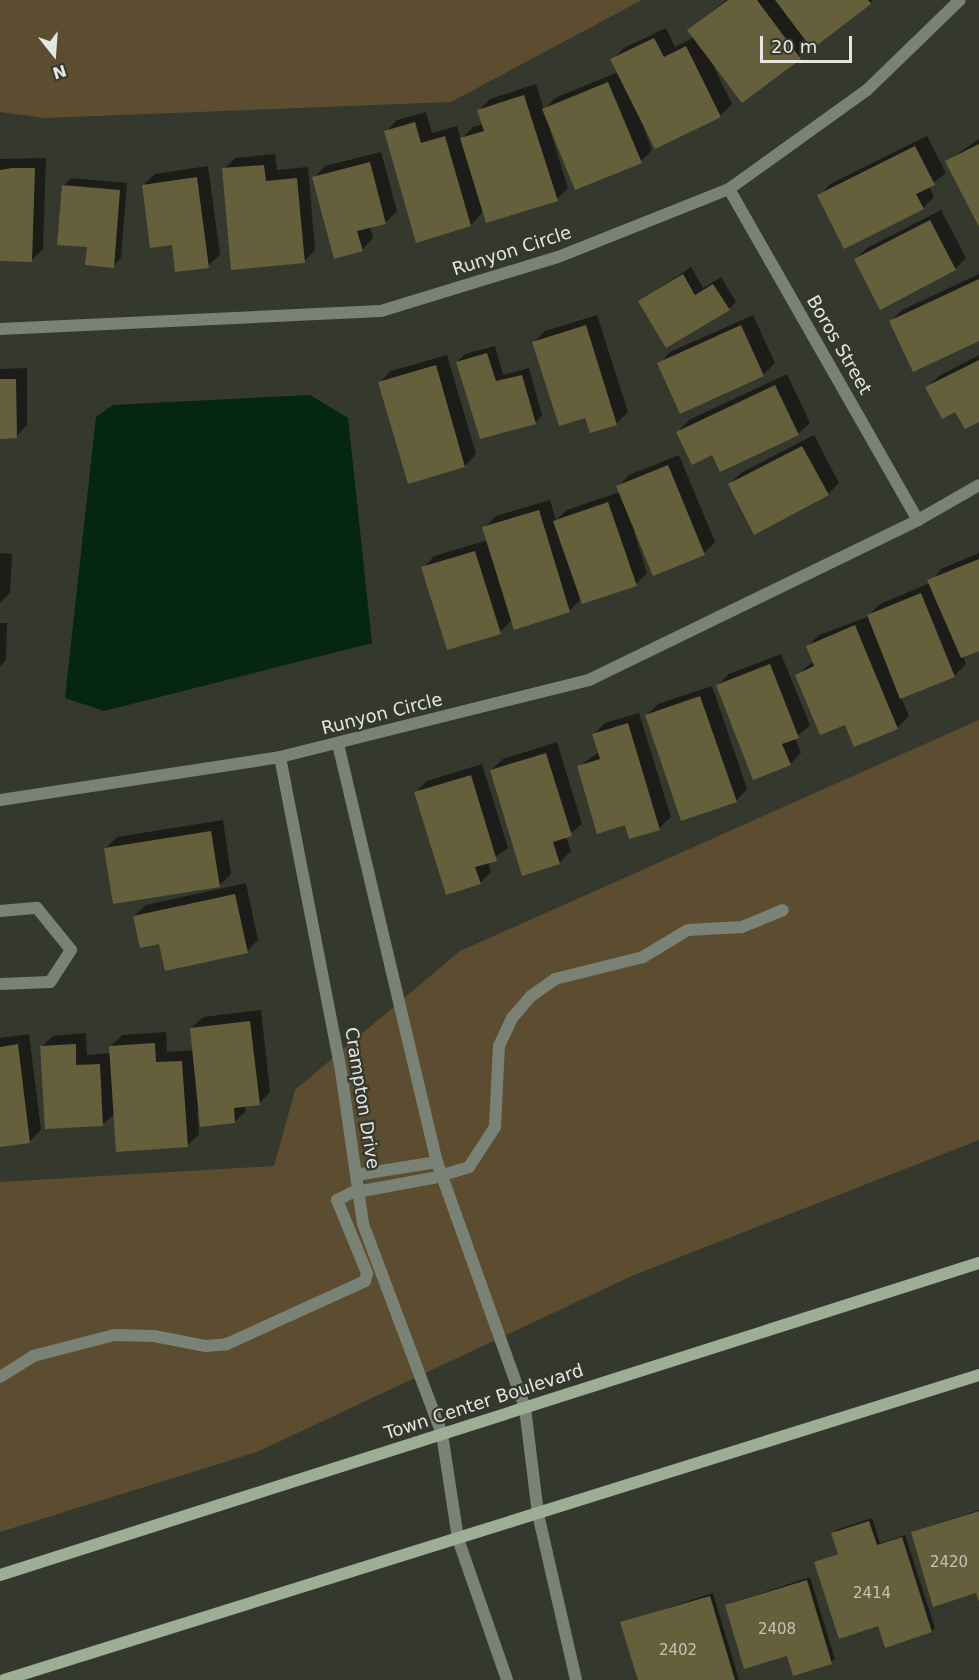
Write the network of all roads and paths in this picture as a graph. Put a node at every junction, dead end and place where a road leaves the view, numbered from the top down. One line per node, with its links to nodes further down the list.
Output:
1 (960, 0): 2 (street, Runyon Circle)
2 (729, 189): 3 (street, Runyon Circle); 5 (street, Boros Street)
3 (0, 329)
4 (979, 485): 5 (street, Runyon Circle)
5 (918, 520): 6 (street, Runyon Circle)
6 (338, 744): 7 (street, Runyon Circle); 12 (street)
7 (280, 758): 8 (street, Runyon Circle); 13 (street, Crampton Drive)
8 (0, 800)
9 (783, 910): 14 (street)
10 (0, 911): 11 (street)
11 (0, 984)
12 (437, 1162): 13 (street); 14 (street)
13 (356, 1175): 15 (street, Crampton Drive)
14 (442, 1176): 15 (street); 19 (street)
15 (358, 1192): 18 (street); 20 (street, Crampton Drive)
16 (979, 1263): 19 (main road, Town Center Boulevard)
17 (979, 1375): 21 (main road)
18 (0, 1377)
19 (525, 1408): 20 (main road, Town Center Boulevard); 21 (street)
20 (442, 1434): 22 (street, Crampton Drive); 23 (main road, Town Center Boulevard)
21 (538, 1514): 22 (main road); 26 (street)
22 (458, 1539): 24 (main road); 25 (street, Crampton Drive)
23 (0, 1575)
24 (4, 1680)
25 (507, 1680)
26 (576, 1680)

